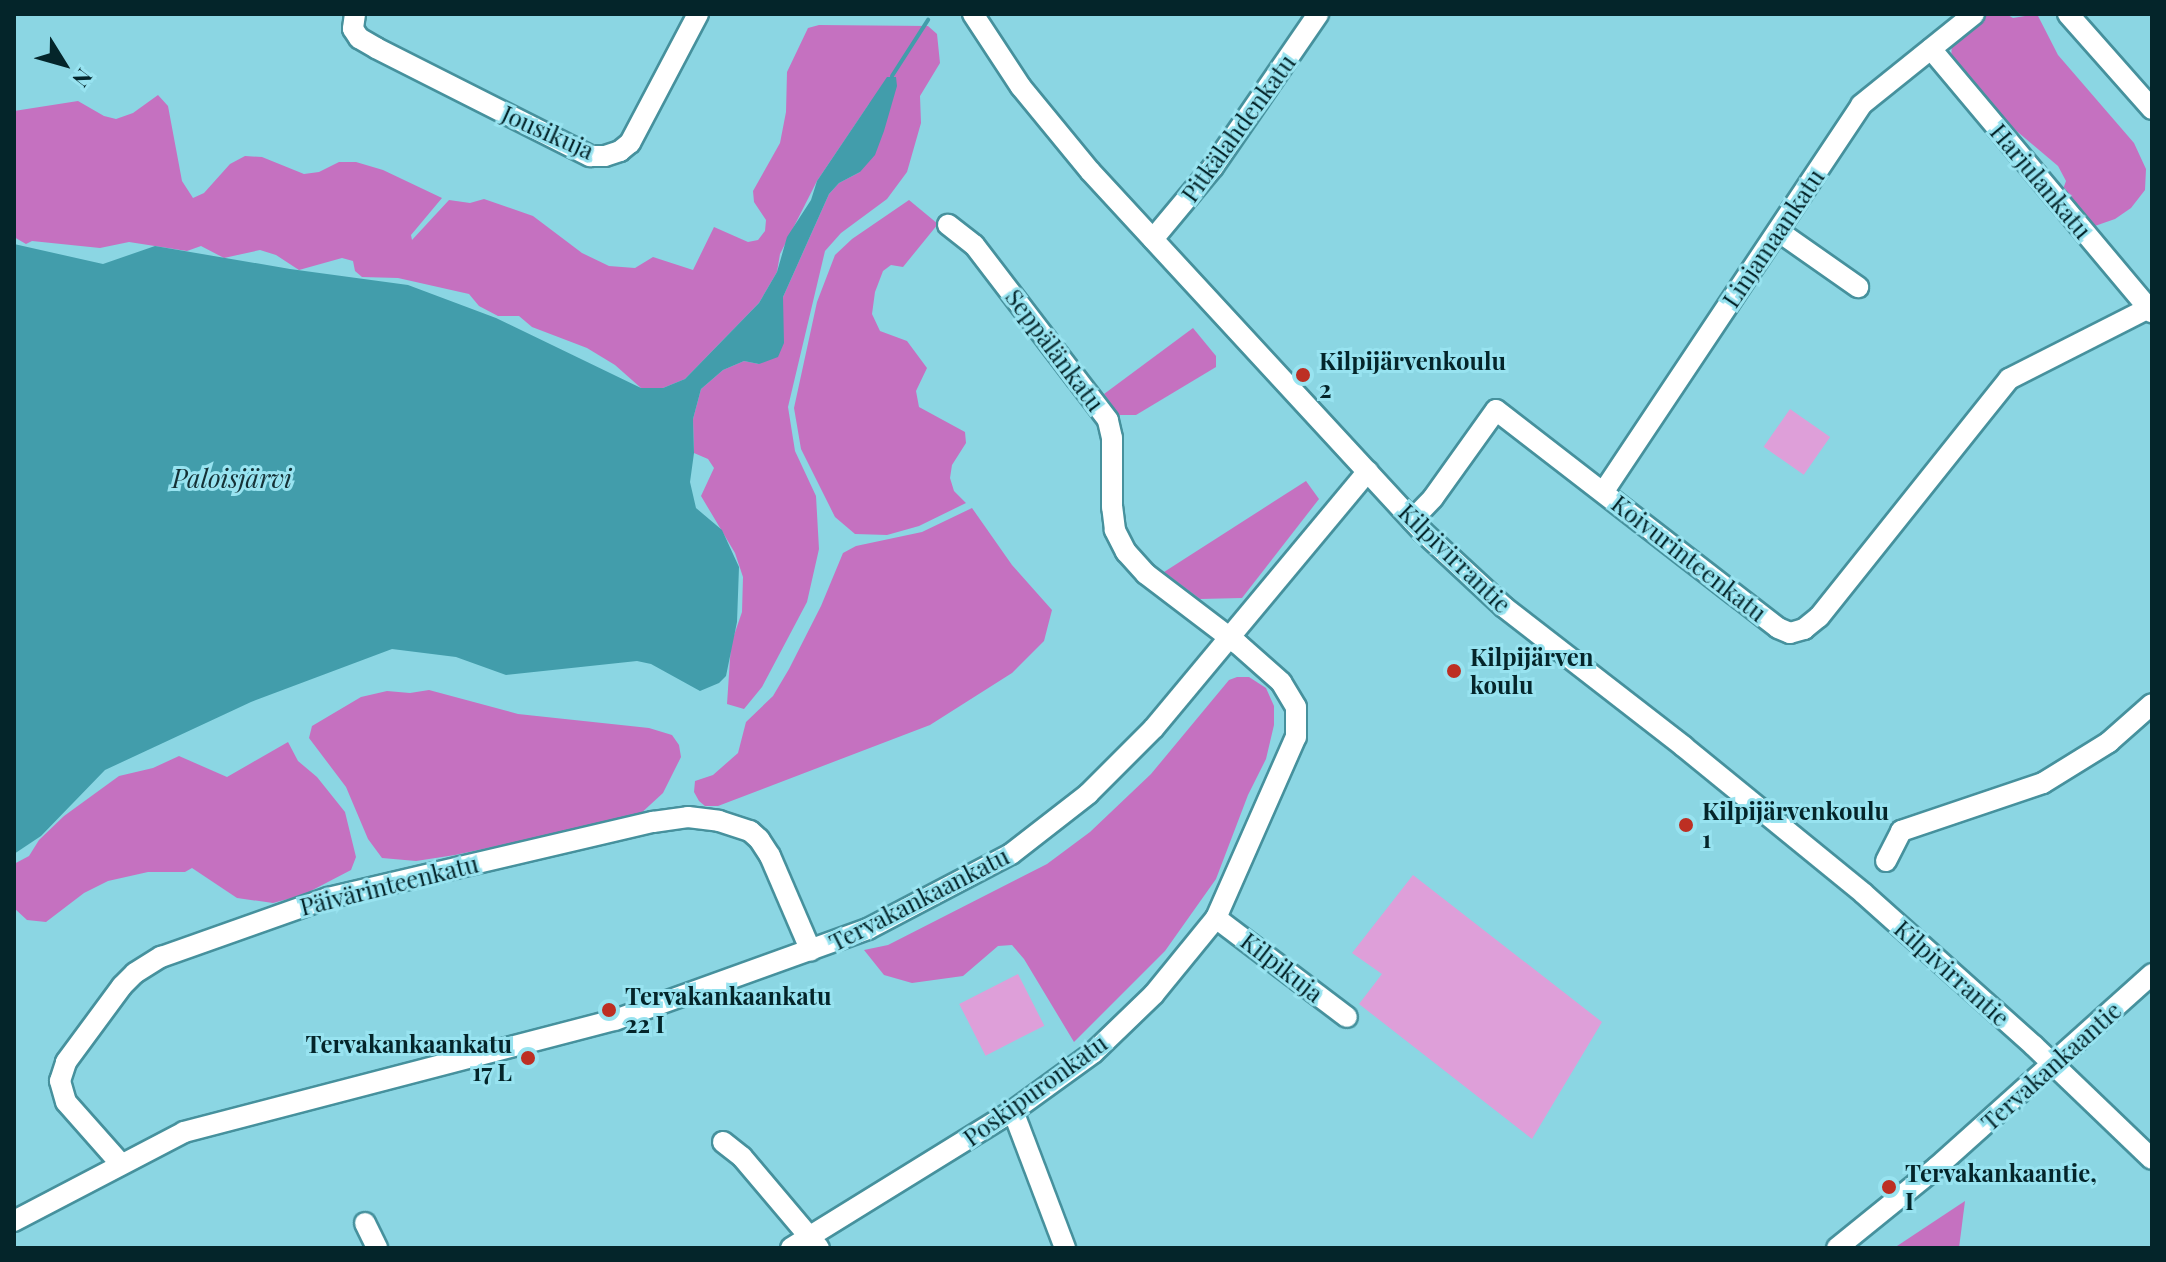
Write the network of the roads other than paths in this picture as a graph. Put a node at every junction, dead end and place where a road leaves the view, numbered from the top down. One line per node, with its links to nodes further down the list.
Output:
1 (355, 14): 2 (street, Jousikuja)
2 (698, 14)
3 (973, 14): 11 (street, Kilpivirrantie)
4 (1318, 14): 11 (street, Pitkälahdenkatu)
5 (1974, 14): 7 (street, Linjamaankatu)
6 (2068, 14): 8 (street)
7 (1931, 49): 10 (street, Linjamaankatu); 13 (street, Harjulankatu)
8 (2152, 109)
9 (948, 225): 17 (street, Seppälänkatu)
10 (1778, 231): 12 (street); 15 (street, Linjamaankatu)
11 (1153, 239): 14 (street, Kilpivirrantie)
12 (1858, 287)
13 (2150, 310): 15 (street, Koivurinteenkatu)
14 (1368, 471): 16 (street, Kilpivirrantie); 17 (street, Tervakankaankatu)
15 (1604, 491): 16 (street, Koivurinteenkatu)
16 (1412, 520): 24 (street, Kilpivirrantie)
17 (1228, 637): 20 (street, Poskipuronkatu); 21 (street, Tervakankaankatu)
18 (2152, 704): 19 (street)
19 (1886, 861)
20 (1216, 918): 23 (street, Kilpikuja); 25 (street, Poskipuronkatu)
21 (811, 951): 28 (street, Tervakankaankatu); 28 (street, Päivärinteenkatu)
22 (2152, 974): 24 (street, Tervakankaantie)
23 (1347, 1017)
24 (2053, 1063): 27 (street, Kilpivirrantie); 35 (street, Tervakankaantie)
25 (1013, 1111): 31 (street, Poskipuronkatu); 34 (street)
26 (723, 1142): 31 (street)
27 (2152, 1159)
28 (120, 1163): 29 (street, Tervakankaankatu)
29 (14, 1221)
30 (365, 1223): 32 (street)
31 (814, 1242): 33 (street, Poskipuronkatu)
32 (377, 1248)
33 (791, 1248)
34 (1065, 1248)
35 (1837, 1248)

